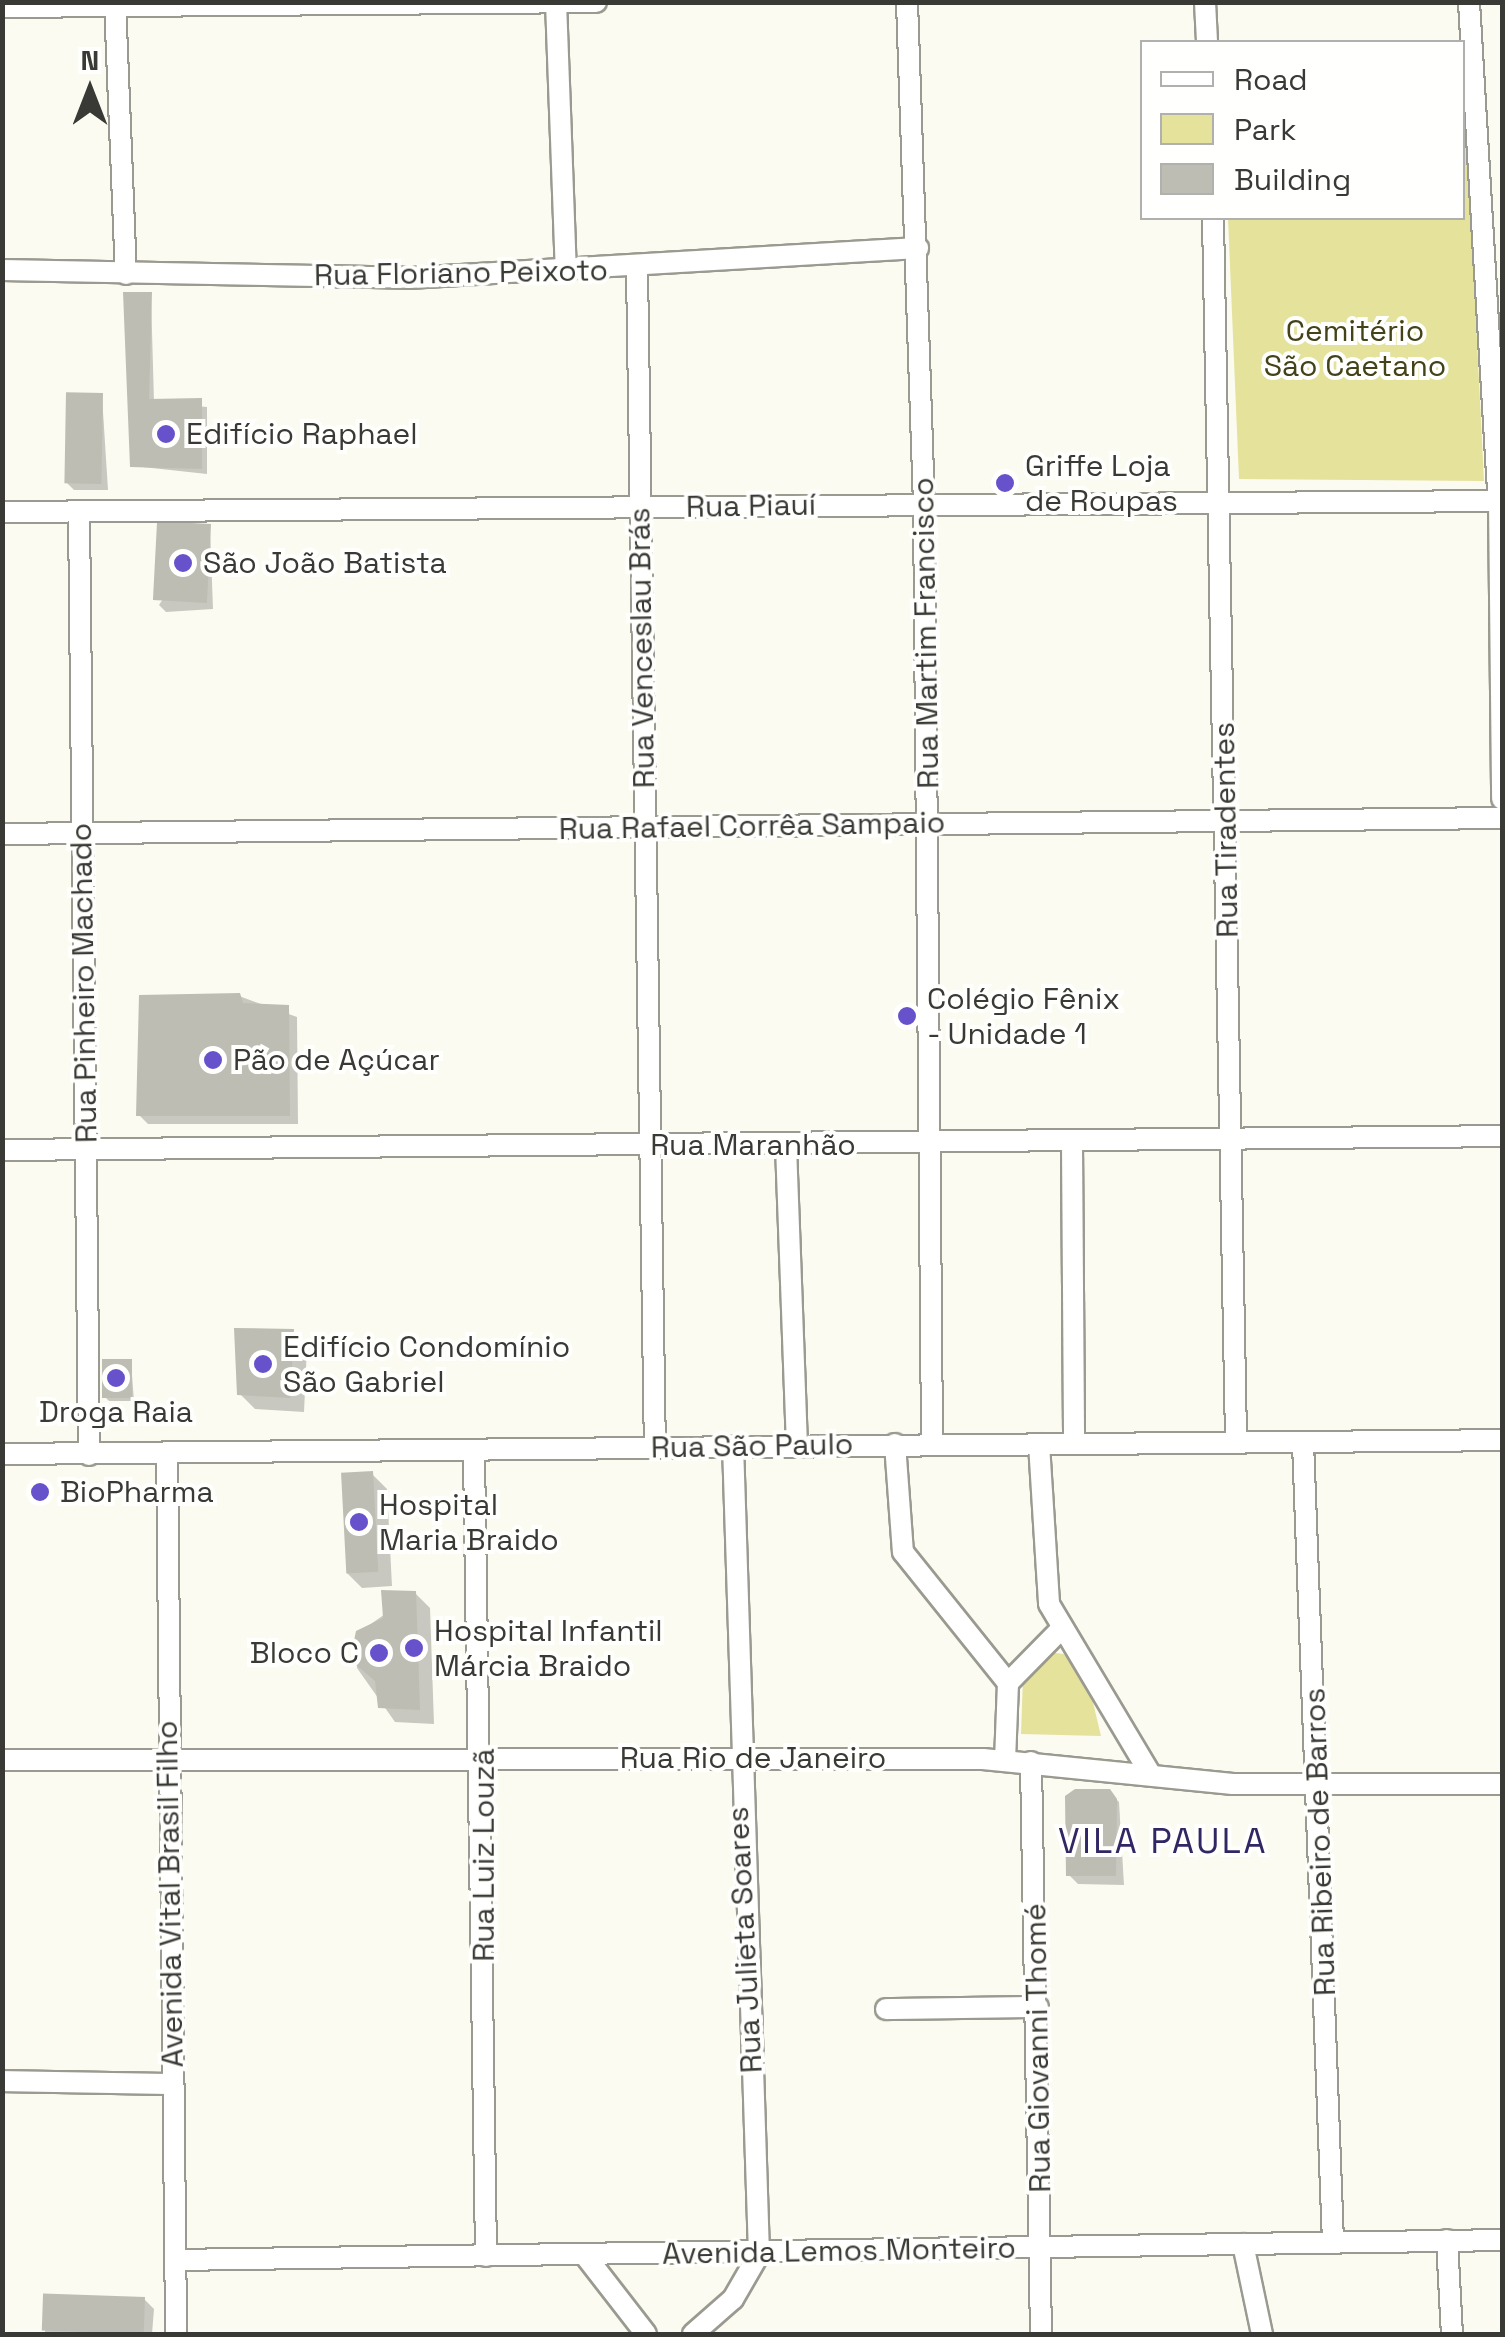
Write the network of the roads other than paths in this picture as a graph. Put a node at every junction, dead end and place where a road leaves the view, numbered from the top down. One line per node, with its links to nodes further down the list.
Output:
1 (596, 2): 5 (street)
2 (908, 2): 10 (street, Rua Martim Francisco)
3 (1205, 2): 8 (street)
4 (1469, 2): 15 (street)
5 (556, 3): 7 (street); 13 (street)
6 (2, 7): 7 (street)
7 (117, 7): 14 (street)
8 (1207, 40)
9 (1213, 220): 16 (street, Rua Tiradentes)
10 (918, 248): 11 (street, Rua Floriano Peixoto); 17 (street, Rua Martim Francisco)
11 (637, 268): 13 (street, Rua Floriano Peixoto); 18 (street, Rua Venceslau Brás)
12 (2, 270): 14 (street, Rua Floriano Peixoto)
13 (566, 272): 14 (street, Rua Floriano Peixoto)
14 (126, 274)
15 (1501, 500): 16 (street, Rua Piauí); 21 (street)
16 (1224, 503): 17 (street, Rua Piauí); 23 (street, Rua Tiradentes)
17 (924, 504): 18 (street, Rua Piauí); 24 (street, Rua Martim Francisco)
18 (641, 507): 20 (street, Rua Piauí); 25 (street, Rua Venceslau Brás)
19 (2, 512): 20 (street, Rua Piauí)
20 (79, 512): 27 (street, Rua Pinheiro Machado)
21 (1502, 799)
22 (1502, 818): 23 (street, Rua Rafael Corrêa Sampaio)
23 (1225, 822): 24 (street, Rua Rafael Corrêa Sampaio); 29 (street, Rua Tiradentes)
24 (929, 823): 25 (street, Rua Rafael Corrêa Sampaio); 30 (street, Rua Martim Francisco)
25 (644, 827): 27 (street, Rua Rafael Corrêa Sampaio); 32 (street, Rua Venceslau Brás)
26 (2, 834): 27 (street, Rua Rafael Corrêa Sampaio)
27 (82, 835): 34 (street, Rua Pinheiro Machado)
28 (1502, 1136): 29 (street, Rua Maranhão)
29 (1231, 1138): 31 (street, Rua Maranhão); 42 (street, Rua Tiradentes)
30 (932, 1144): 31 (street, Rua Maranhão); 33 (street, Rua Maranhão); 37 (street, Rua Martim Francisco)
31 (1072, 1144): 41 (street)
32 (645, 1146): 33 (street, Rua Maranhão); 34 (street, Rua Maranhão); 45 (street, Rua Venceslau Brás)
33 (786, 1146): 43 (street)
34 (86, 1149): 35 (street, Rua Maranhão); 49 (street, Rua Pinheiro Machado)
35 (2, 1150)
36 (1502, 1440): 38 (street, Rua São Paulo)
37 (932, 1443): 39 (street, Rua São Paulo); 40 (street, Rua São Paulo)
38 (1303, 1443): 42 (street, Rua São Paulo); 60 (street, Rua Ribeiro de Barros)
39 (895, 1444): 43 (street, Rua São Paulo); 51 (street)
40 (1040, 1444): 41 (street, Rua São Paulo); 50 (street)
41 (1074, 1444): 42 (street, Rua São Paulo)
42 (1236, 1444)
43 (797, 1445): 44 (street, Rua São Paulo)
44 (733, 1446): 45 (street, Rua São Paulo); 52 (street, Rua Julieta Soares)
45 (655, 1447): 48 (street, Rua São Paulo)
46 (167, 1453): 48 (street, Rua São Paulo); 49 (street, Rua São Paulo); 53 (street, Avenida Vital Brasil Filho)
47 (2, 1454): 49 (street, Rua São Paulo)
48 (474, 1454): 54 (street, Rua Luiz Louzã)
49 (88, 1455)
50 (1060, 1630): 51 (street); 58 (street)
51 (1008, 1683): 56 (street)
52 (737, 1756): 54 (street, Rua Rio de Janeiro); 56 (street, Rua Rio de Janeiro); 71 (street, Rua Julieta Soares)
53 (168, 1758): 54 (street, Rua Rio de Janeiro); 55 (street, Rua Rio de Janeiro); 64 (street, Avenida Vital Brasil Filho)
54 (484, 1758): 72 (street, Rua Luiz Louzã)
55 (2, 1760)
56 (1005, 1760): 57 (street, Rua Rio de Janeiro)
57 (1031, 1762): 58 (street, Rua Rio de Janeiro); 61 (street, Rua Giovanni Thomé)
58 (1152, 1775): 60 (street, Rua Rio de Janeiro)
59 (1502, 1784): 60 (street, Rua Rio de Janeiro)
60 (1318, 1786): 67 (street, Rua Ribeiro de Barros)
61 (1038, 2006): 62 (street); 69 (street, Rua Giovanni Thomé)
62 (886, 2009)
63 (2, 2081): 64 (street)
64 (173, 2084): 73 (street, Avenida Vital Brasil Filho)
65 (1448, 2240): 66 (street, Avenida Lemos Monteiro); 67 (street, Avenida Lemos Monteiro); 79 (street)
66 (1502, 2240)
67 (1332, 2242): 68 (street, Avenida Lemos Monteiro)
68 (1243, 2244): 69 (street, Avenida Lemos Monteiro); 78 (street)
69 (1040, 2248): 71 (street, Avenida Lemos Monteiro); 77 (street, Rua Giovanni Thomé)
70 (584, 2254): 71 (street, Avenida Lemos Monteiro); 72 (street, Avenida Lemos Monteiro); 75 (street)
71 (760, 2254): 76 (street)
72 (486, 2256): 73 (street, Avenida Lemos Monteiro)
73 (175, 2260): 74 (street, Avenida Vital Brasil Filho)
74 (176, 2334)
75 (646, 2334)
76 (693, 2334)
77 (1041, 2334)
78 (1262, 2334)
79 (1452, 2334)

